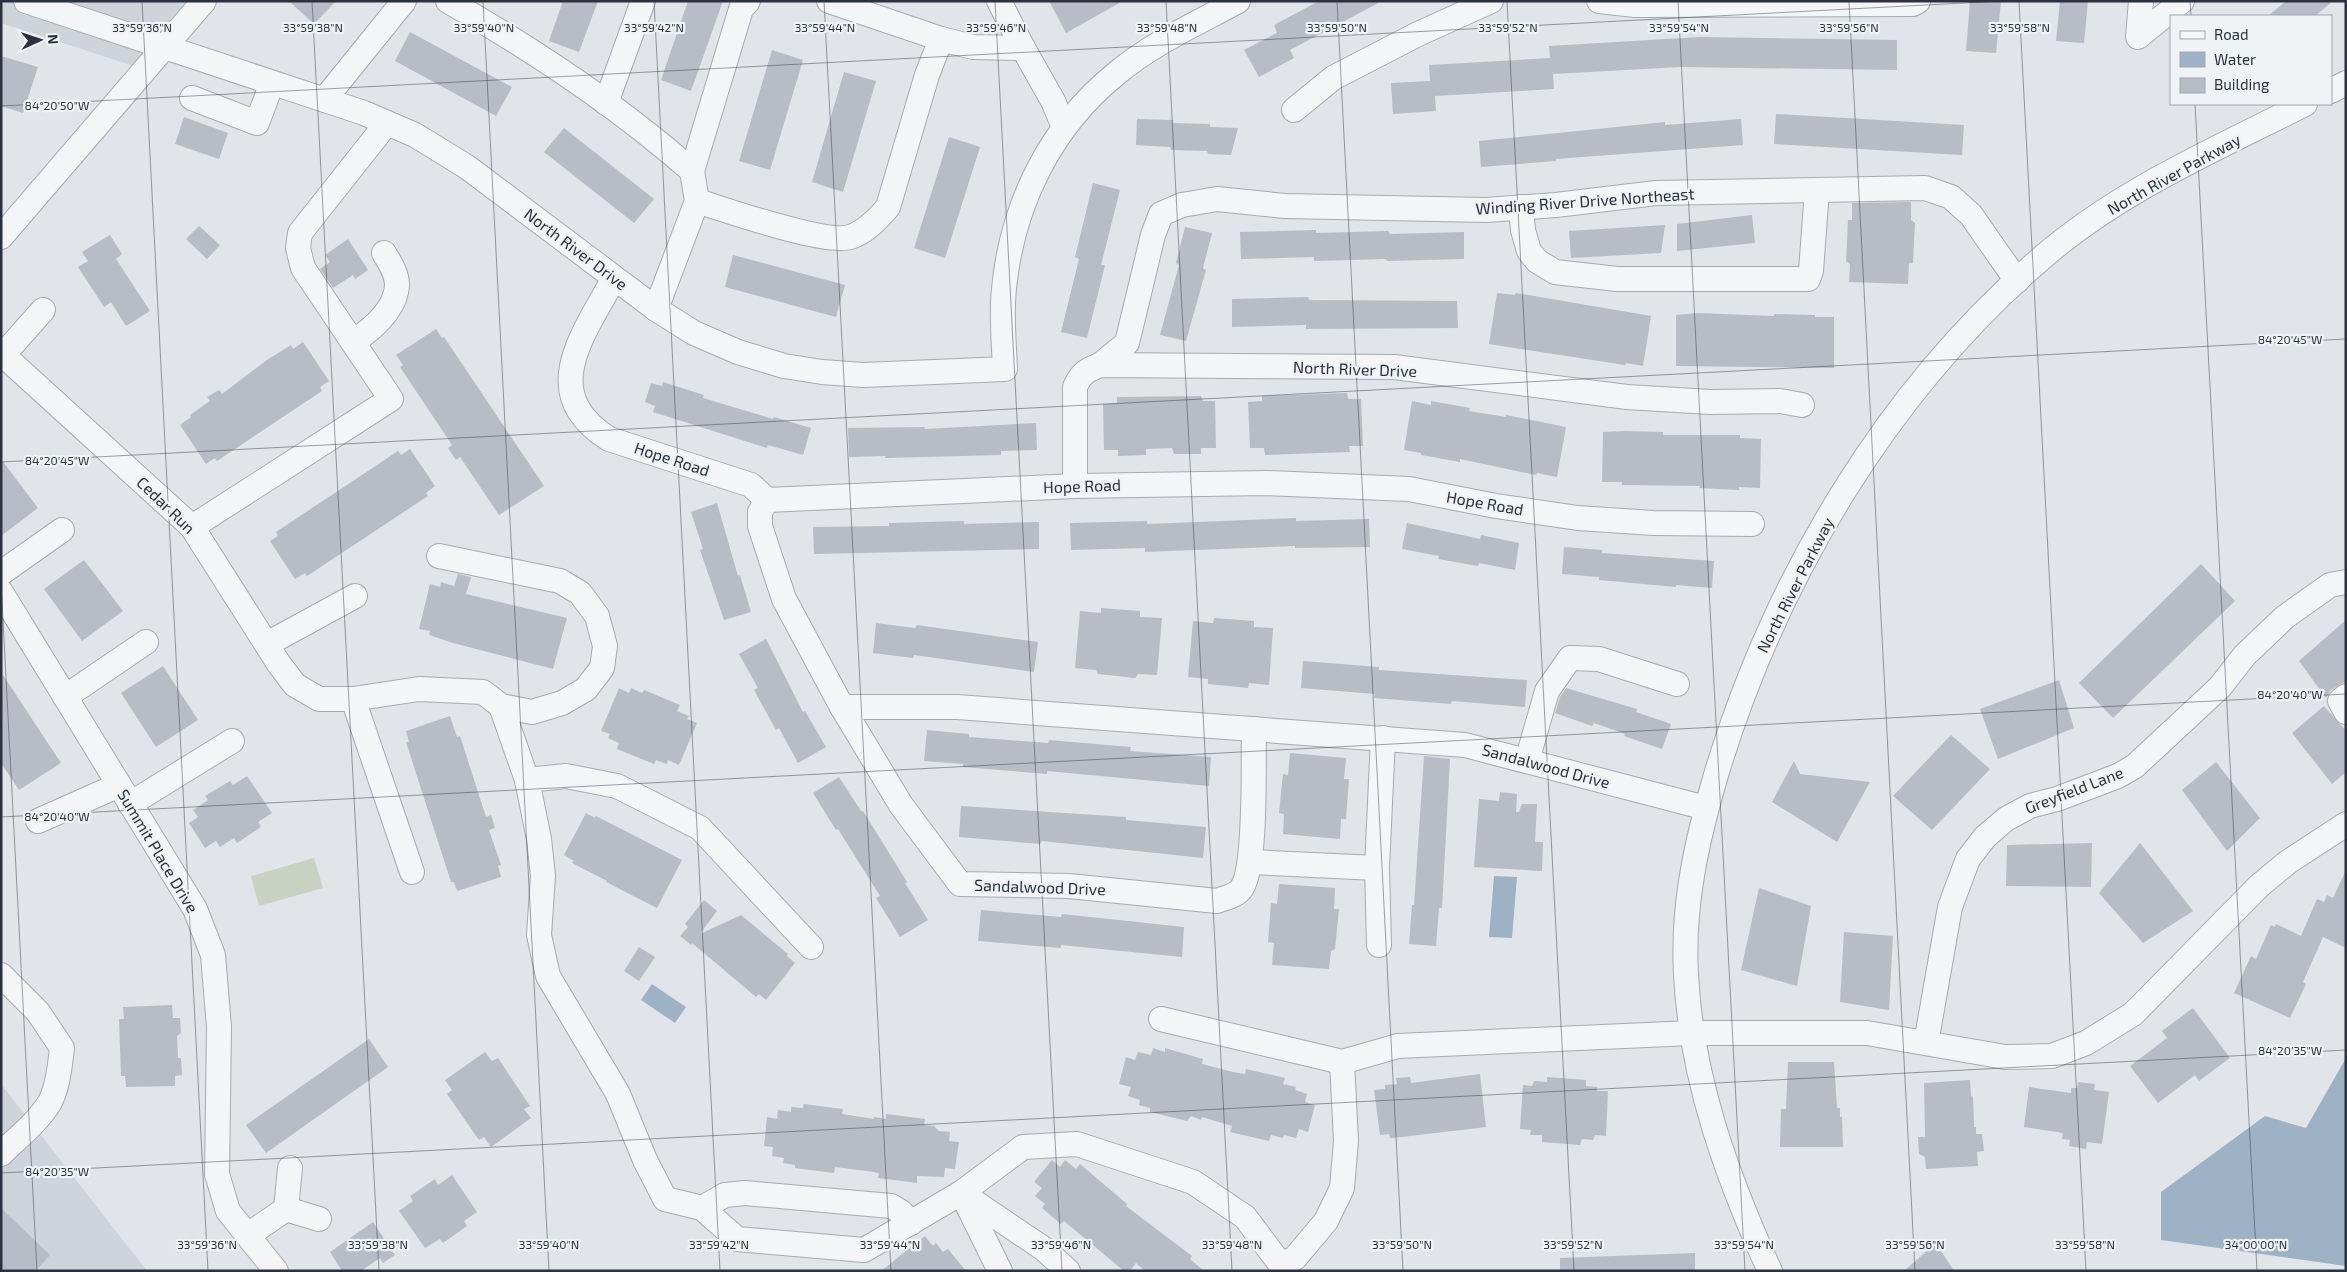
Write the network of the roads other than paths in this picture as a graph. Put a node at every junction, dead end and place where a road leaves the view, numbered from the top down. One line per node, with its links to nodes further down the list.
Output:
1 (26, 1): 16 (street)
2 (204, 1): 16 (street)
3 (404, 1): 22 (street)
4 (448, 1): 23 (street)
5 (644, 1): 23 (street)
6 (748, 1): 28 (street)
7 (829, 1): 15 (street)
8 (999, 1): 17 (street)
9 (1238, 1): 27 (street)
10 (1491, 1): 25 (street)
11 (1599, 1): 12 (street)
12 (1918, 1)
13 (2141, 1): 14 (street)
14 (2182, 1)
15 (941, 39): 17 (street); 30 (street)
16 (165, 47): 18 (street, North River Drive); 32 (street)
17 (1023, 48): 27 (street)
18 (272, 83): 21 (street); 22 (street, North River Drive)
19 (2346, 83): 20 (street)
20 (2332, 90)
21 (192, 98)
22 (324, 100): 26 (street, North River Drive)
23 (606, 103): 28 (street)
24 (2303, 105): 35 (street, North River Parkway)
25 (1294, 110)
26 (388, 123): 34 (street, North River Drive); 38 (street)
27 (1064, 127): 36 (street, North River Drive)
28 (692, 171): 30 (street)
29 (1818, 190): 31 (street, Winding River Drive Northeast); 31 (street); 35 (street, Winding River Drive Northeast)
30 (697, 201): 36 (street)
31 (1521, 208): 40 (street, Winding River Drive Northeast)
32 (1, 237)
33 (384, 253): 38 (street)
34 (614, 278): 36 (street, North River Drive); 43 (street, Hope Road)
35 (2017, 281): 67 (street, North River Parkway)
36 (656, 309)
37 (43, 310): 39 (street)
38 (352, 342): 45 (street)
39 (2, 354): 45 (street, Cedar Run)
40 (1100, 365): 41 (street, North River Drive); 42 (street)
41 (1802, 405)
42 (1074, 486): 43 (street, Hope Road); 44 (street, Hope Road)
43 (767, 500): 59 (street, Sandalwood Drive)
44 (1752, 524)
45 (192, 527): 53 (street, Cedar Run)
46 (62, 530): 48 (street)
47 (439, 556): 58 (street, Cedar Run)
48 (1, 573)
49 (2346, 582): 78 (street, Greyfield Lane)
50 (1, 592): 56 (street, Summit Place Drive)
51 (354, 596): 53 (street)
52 (146, 642): 56 (street)
53 (267, 644): 57 (street, Cedar Run)
54 (1677, 684): 64 (street)
55 (2346, 696): 60 (street)
56 (65, 697): 66 (street, Summit Place Drive)
57 (353, 699): 58 (street, Cedar Run); 72 (street)
58 (501, 706): 65 (street)
59 (842, 707): 61 (street, Sandalwood Drive); 70 (street, Sandalwood Drive)
60 (2346, 712)
61 (1254, 729): 62 (street, Sandalwood Drive); 70 (street, Sandalwood Drive)
62 (1383, 738): 64 (street, Sandalwood Drive); 71 (street)
63 (232, 741): 66 (street)
64 (1527, 761): 67 (street, Sandalwood Drive)
65 (527, 780): 74 (street); 83 (street)
66 (124, 794): 68 (street); 87 (street, Summit Place Drive)
67 (1706, 808): 77 (street, North River Parkway)
68 (38, 821)
69 (2346, 824): 78 (street)
70 (1251, 862): 71 (street)
71 (1377, 868): 73 (street)
72 (412, 872)
73 (1379, 945)
74 (811, 947)
75 (1, 975): 80 (street)
76 (1161, 1019): 79 (street)
77 (1691, 1033): 78 (street); 79 (street); 93 (street, North River Parkway)
78 (1926, 1043)
79 (1342, 1062): 89 (street)
80 (1, 1154)
81 (290, 1168): 84 (street)
82 (961, 1193): 86 (street); 89 (street); 91 (street); 92 (street)
83 (702, 1208): 86 (street); 88 (street)
84 (286, 1209): 85 (street); 87 (street)
85 (319, 1219)
86 (911, 1223): 88 (street)
87 (248, 1235): 90 (street, Summit Place Drive)
88 (867, 1260)
89 (1283, 1268)
90 (276, 1271)
91 (1000, 1271)
92 (1068, 1271)
93 (1770, 1271)

